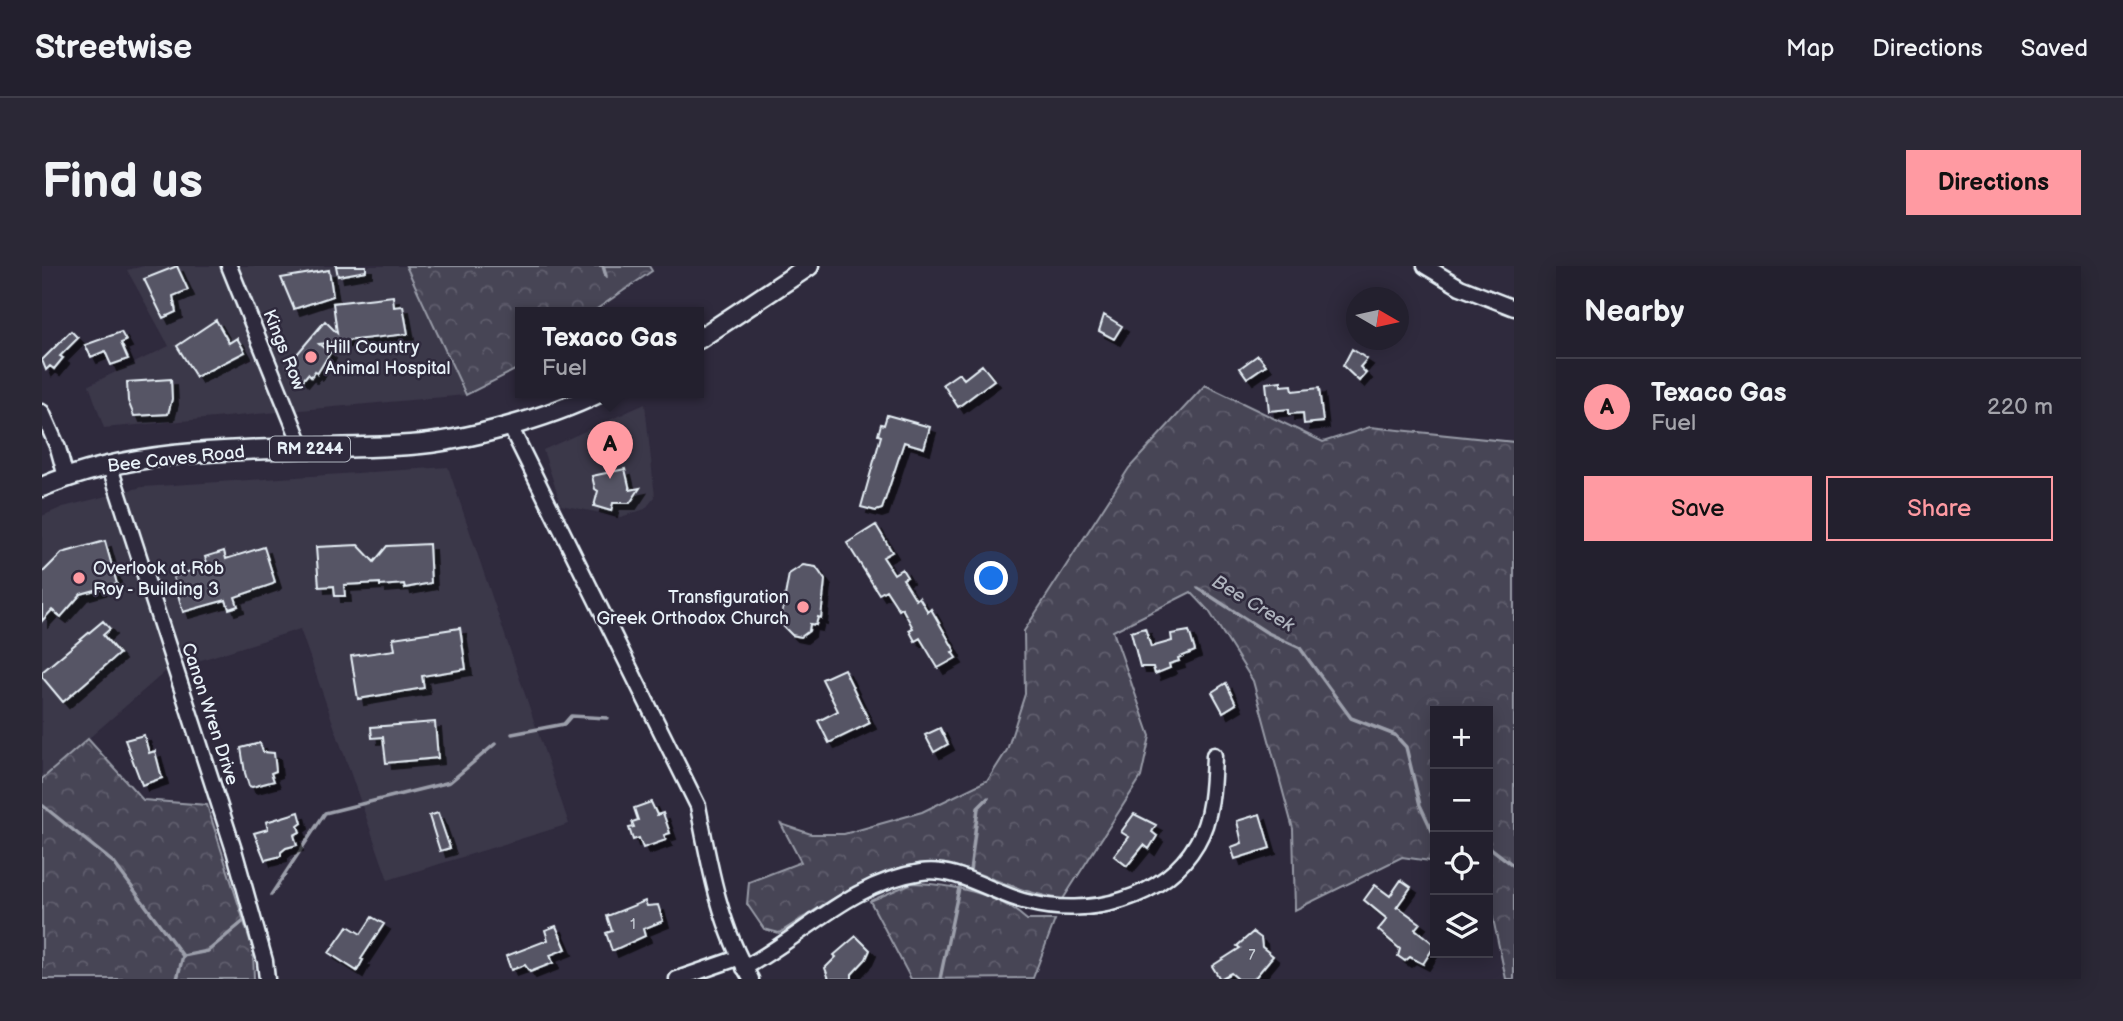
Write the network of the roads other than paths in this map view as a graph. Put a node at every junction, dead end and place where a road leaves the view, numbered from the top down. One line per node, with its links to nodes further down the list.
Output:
1 (229, 266): 9 (street, Kings Row)
2 (809, 266): 5 (main road)
3 (1425, 266): 4 (street)
4 (1514, 308)
5 (704, 336)
6 (586, 398): 8 (main road, Bee Caves Road / RM 2244)
7 (42, 412): 11 (street)
8 (510, 426): 9 (main road, Bee Caves Road / RM 2244); 14 (street)
9 (303, 449): 10 (main road, Bee Caves Road / RM 2244)
10 (109, 464): 11 (main road, Bee Caves Road / RM 2244); 15 (street, Canon Wren Drive)
11 (66, 477): 12 (main road, Bee Caves Road / RM 2244)
12 (42, 487)
13 (1214, 755): 14 (street)
14 (744, 968): 16 (street)
15 (267, 979)
16 (677, 979)

